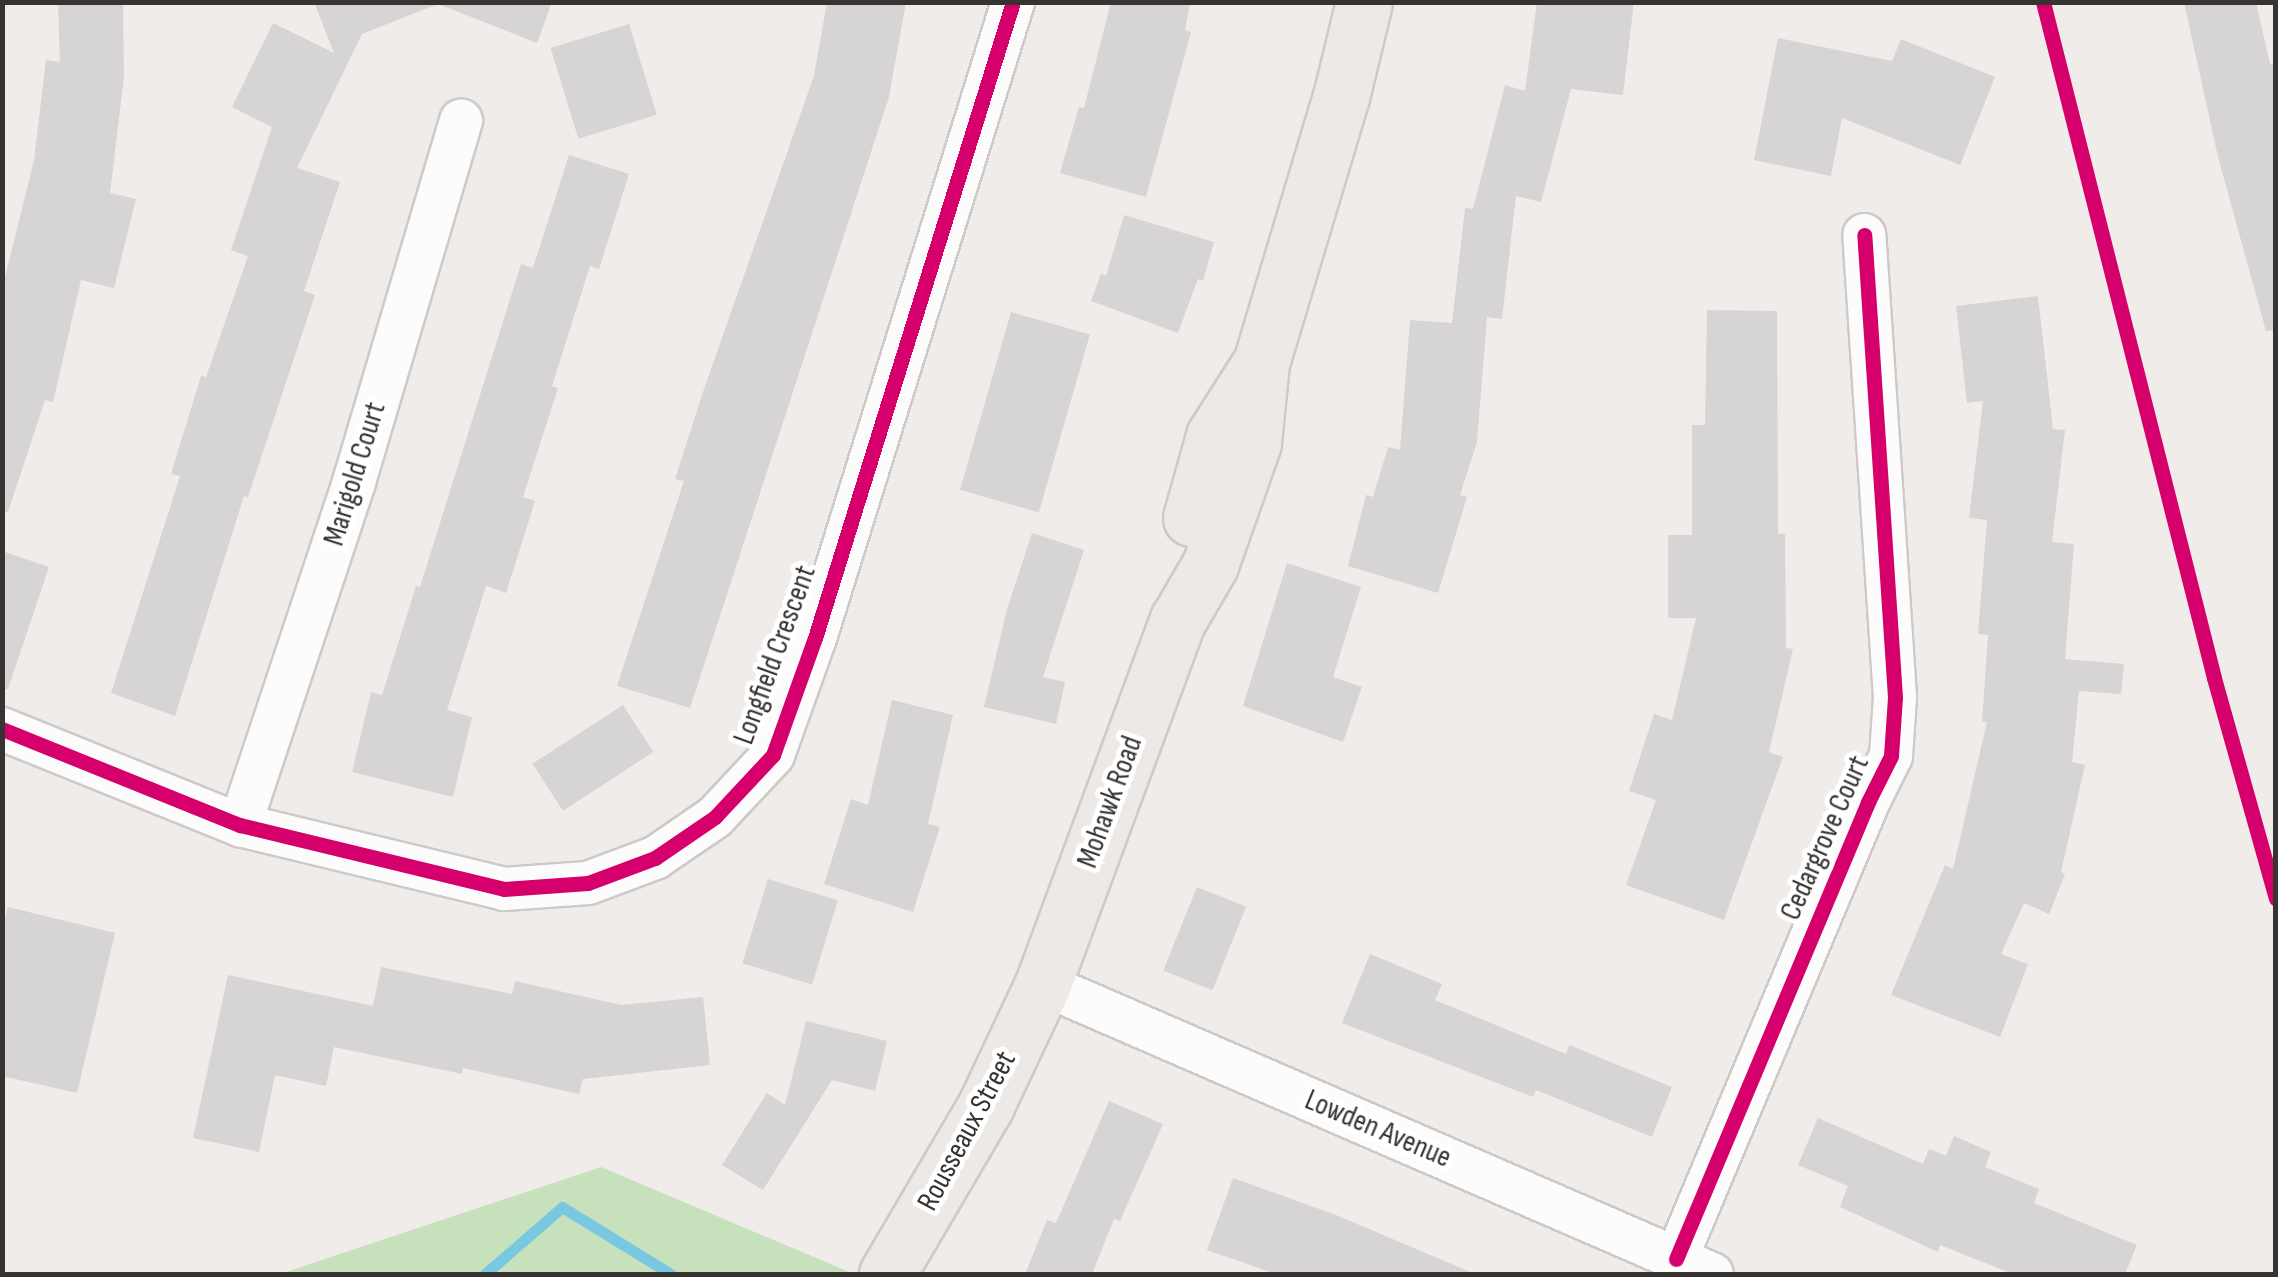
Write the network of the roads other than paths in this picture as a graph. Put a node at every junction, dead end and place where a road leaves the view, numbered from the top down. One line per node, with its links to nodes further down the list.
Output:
1 (1013, 2): 6 (street, Longfield Crescent)
2 (1364, 2): 7 (main road, Mohawk Road)
3 (461, 120): 6 (street, Marigold Court)
4 (1864, 235): 8 (street, Cedargrove Court)
5 (2, 729): 6 (street, Longfield Crescent)
6 (240, 825)
7 (1043, 984): 8 (street, Lowden Avenue); 9 (main road, Rousseaux Street)
8 (1694, 1266)
9 (887, 1274)

